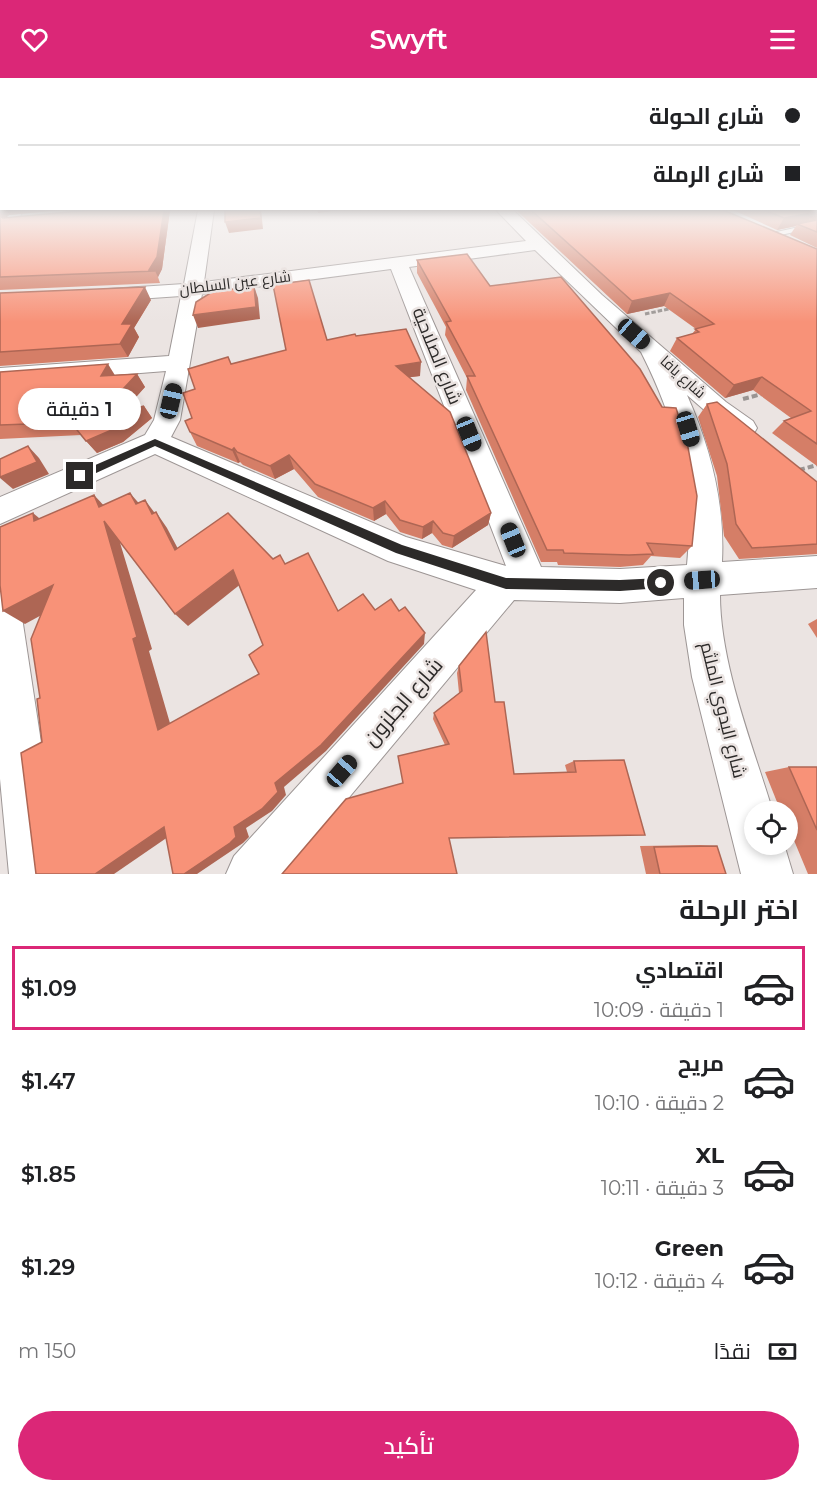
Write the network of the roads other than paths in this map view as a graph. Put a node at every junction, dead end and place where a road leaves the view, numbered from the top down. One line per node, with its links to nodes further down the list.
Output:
1 (200, 247): 5 (street)
2 (516, 247): 4 (street, شارع عين السلطان)
3 (544, 247): 7 (street, شارع يافا)
4 (398, 262): 5 (street, شارع عين السلطان); 15 (street, شارع الصلاحية)
5 (194, 290): 6 (street, شارع عين السلطان); 8 (street)
6 (94, 296)
7 (650, 348): 11 (street, شارع يافا); 14 (street, شارع البدوي الملثم)
8 (180, 363): 9 (street); 10 (street)
9 (0, 376)
10 (155, 442): 12 (street); 15 (street)
11 (808, 467)
12 (0, 511)
13 (817, 572): 14 (street)
14 (702, 580): 15 (street); 17 (street, شارع البدوي الملثم)
15 (518, 583): 20 (street, شارع الجلزون)
16 (0, 591): 19 (street)
17 (746, 801)
18 (762, 855): 21 (street)
19 (35, 874)
20 (252, 874)
21 (767, 874)

